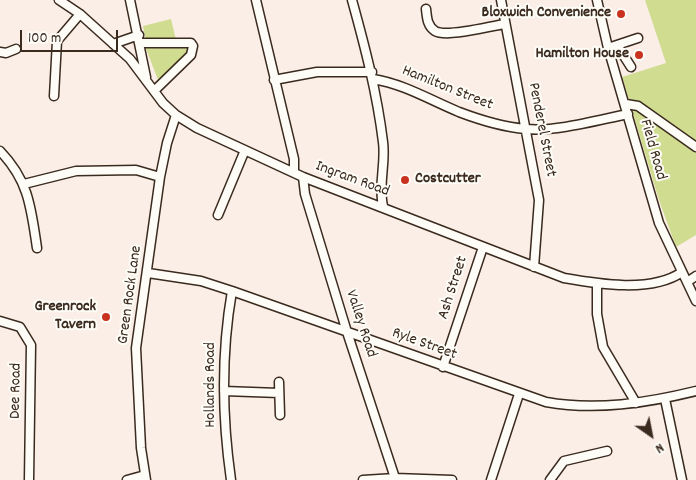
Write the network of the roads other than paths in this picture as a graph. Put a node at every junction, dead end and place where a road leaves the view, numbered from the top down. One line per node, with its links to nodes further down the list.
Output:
1 (59, 0): 8 (street, Ingram Road)
2 (130, 0): 11 (street)
3 (256, 0): 21 (street)
4 (352, 0): 19 (street)
5 (501, 0): 9 (street, Penderel Street)
6 (597, 0): 14 (street, Field Road)
7 (426, 9): 9 (street)
8 (80, 14): 12 (street, Ingram Road); 22 (street)
9 (506, 24): 29 (street, Penderel Street)
10 (638, 38): 13 (street)
11 (140, 42): 12 (street); 17 (street); 20 (street); 24 (street)
12 (113, 44): 17 (street, Ingram Road)
13 (617, 45): 14 (street); 18 (street)
14 (608, 48): 26 (street, Field Road)
15 (16, 49): 16 (street)
16 (0, 52)
17 (130, 59): 20 (street, Ingram Road)
18 (631, 68)
19 (372, 76): 21 (street, Hamilton Street); 29 (street, Hamilton Street); 37 (street)
20 (146, 79): 24 (street, Ingram Road)
21 (274, 80): 33 (street)
22 (54, 84): 23 (street); 25 (street)
23 (63, 84)
24 (154, 91): 28 (street, Ingram Road)
25 (54, 96)
26 (626, 104): 27 (street, Field Road); 30 (street)
27 (628, 114): 29 (street, Hamilton Street); 42 (street, Field Road)
28 (176, 115): 31 (street, Ingram Road); 34 (street, Green Rock Lane)
29 (528, 129): 41 (street, Penderel Street)
30 (696, 146)
31 (245, 150): 33 (street, Ingram Road); 38 (street)
32 (0, 151): 36 (street)
33 (294, 172): 35 (street, Ingram Road)
34 (160, 177): 36 (street); 43 (street, Green Rock Lane)
35 (303, 177): 37 (street, Ingram Road); 50 (street, Valley Road)
36 (24, 184): 40 (street)
37 (383, 206): 39 (street, Ingram Road)
38 (218, 215)
39 (483, 247): 41 (street, Ingram Road); 51 (street, Ash Street)
40 (37, 248)
41 (534, 267): 46 (street, Ingram Road)
42 (682, 272): 45 (street, Field Road); 46 (street, Ingram Road)
43 (148, 273): 47 (street, Ryle Street); 61 (street, Green Rock Lane)
44 (696, 276): 45 (street)
45 (687, 282): 48 (street, Field Road)
46 (596, 284): 58 (street)
47 (232, 291): 50 (street, Ryle Street); 53 (street, Hollands Road)
48 (696, 301)
49 (0, 321): 63 (street, Dee Road)
50 (347, 332): 51 (street, Ryle Street); 62 (street, Valley Road)
51 (443, 367): 56 (street, Ryle Street)
52 (279, 382): 55 (street)
53 (224, 391): 55 (street); 65 (street, Hollands Road)
54 (696, 391): 57 (street, Ryle Street)
55 (280, 393): 59 (street)
56 (519, 394): 58 (street, Ryle Street); 68 (street)
57 (665, 399): 58 (street, Ryle Street); 70 (street)
58 (636, 403)
59 (280, 415)
60 (607, 451): 69 (street)
61 (146, 477): 64 (street)
62 (395, 478): 66 (street); 67 (street)
63 (29, 480)
64 (127, 480)
65 (231, 480)
66 (363, 480)
67 (452, 480)
68 (491, 480)
69 (550, 480)
70 (682, 480)

